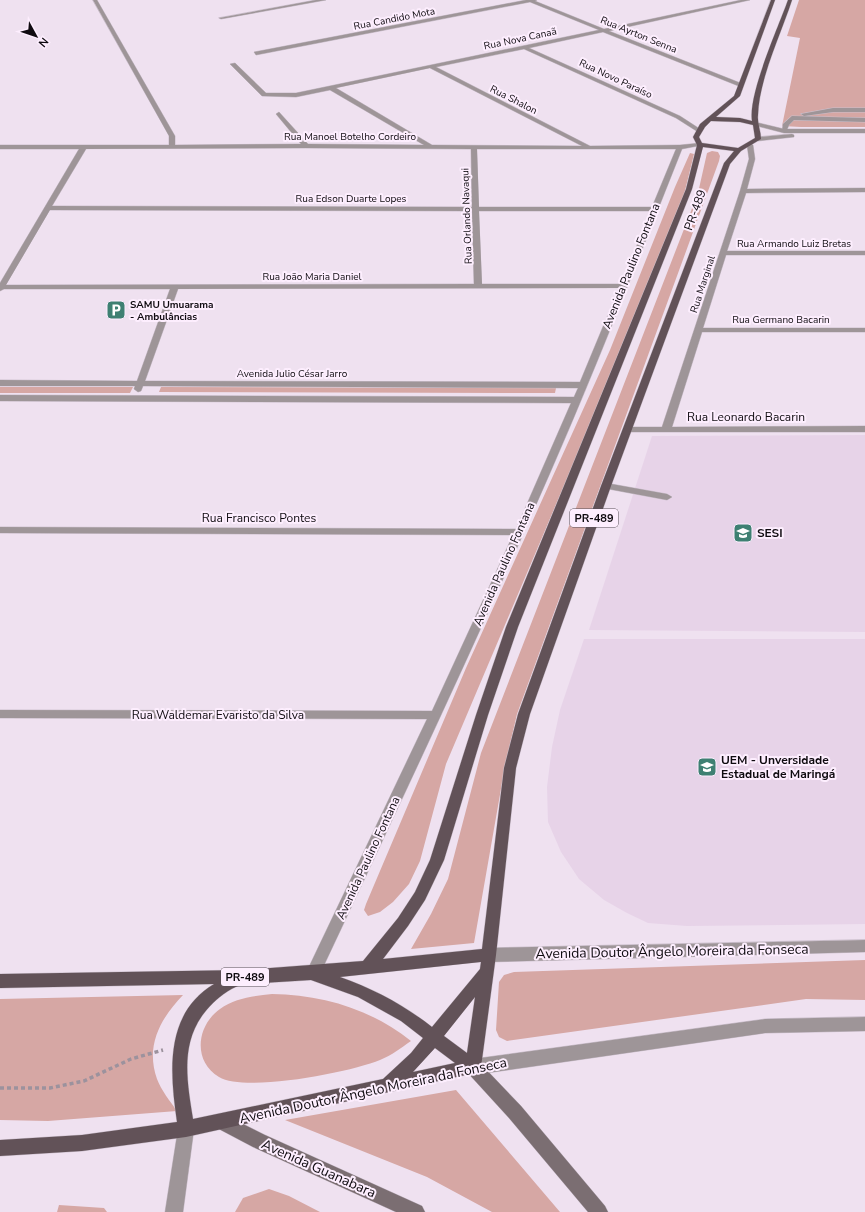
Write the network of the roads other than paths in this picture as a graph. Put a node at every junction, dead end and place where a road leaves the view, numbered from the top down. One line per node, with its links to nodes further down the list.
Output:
1 (95, 0): 28 (street)
2 (324, 0): 7 (street)
3 (531, 0): 8 (street, Rua Ayrton Senna); 10 (street, Rua Candido Mota)
4 (748, 0): 8 (street, Rua Nova Canaã)
5 (773, 0): 13 (main road)
6 (790, 0): 20 (main road)
7 (221, 18)
8 (602, 29): 9 (street, Rua Nova Canaã); 13 (street, Rua Ayrton Senna)
9 (524, 46): 12 (street, Rua Nova Canaã); 21 (street, Rua Novo Paraíso)
10 (256, 53)
11 (233, 64): 14 (street, Rua Nova Canaã)
12 (430, 66): 14 (street, Rua Nova Canaã); 34 (street, Rua Shalon)
13 (741, 85): 18 (main road)
14 (331, 88): 30 (street)
15 (865, 110): 17 (street)
16 (280, 114): 29 (street)
17 (792, 118): 19 (street); 22 (street)
18 (711, 119): 20 (main road); 21 (main road)
19 (865, 120)
20 (755, 124): 22 (street); 25 (main road)
21 (698, 130): 26 (main road, PR-489 / PR-489)
22 (784, 131): 23 (street)
23 (865, 131)
24 (865, 136): 25 (street)
25 (754, 142): 35 (main road, PR-489 / PR-489); 37 (street, Rua Marginal)
26 (700, 145): 33 (street, Rua Manoel Botelho Cordeiro); 35 (main road); 66 (main road, PR-489 / PR-489)
27 (84, 146): 28 (street, Rua Manoel Botelho Cordeiro); 32 (street, Rua Manoel Botelho Cordeiro); 38 (street)
28 (172, 146): 29 (street, Rua Manoel Botelho Cordeiro)
29 (306, 146): 30 (street, Rua Manoel Botelho Cordeiro)
30 (431, 146): 31 (street, Rua Manoel Botelho Cordeiro)
31 (474, 146): 34 (street, Rua Manoel Botelho Cordeiro); 39 (street, Rua Orlando Navaqui)
32 (0, 147)
33 (680, 147): 34 (street, Rua Manoel Botelho Cordeiro); 40 (street, Avenida Paulino Fontana)
34 (590, 148)
35 (739, 150): 56 (main road, PR-489 / PR-489)
36 (865, 190): 37 (street)
37 (743, 191): 41 (street, Rua Marginal)
38 (48, 208): 39 (street, Rua Edson Duarte Lopes); 46 (street)
39 (476, 208): 40 (street, Rua Edson Duarte Lopes); 43 (street, Rua Orlando Navaqui)
40 (655, 209): 44 (street, Avenida Paulino Fontana)
41 (723, 253): 42 (street, Rua Armando Luiz Bretas); 47 (street, Rua Marginal)
42 (865, 253)
43 (478, 286): 44 (street, Rua João Maria Daniel); 45 (street, Rua João Maria Daniel)
44 (623, 286): 51 (street, Avenida Paulino Fontana)
45 (175, 287): 46 (street, Rua João Maria Daniel); 50 (street)
46 (0, 288)
47 (698, 330): 48 (street, Rua Germano Bacarin); 57 (street, Rua Marginal)
48 (865, 330)
49 (0, 383): 50 (street, Avenida Julio César Jarro)
50 (140, 384): 51 (street, Avenida Julio César Jarro); 53 (street)
51 (583, 385): 54 (street, Avenida Paulino Fontana)
52 (0, 398): 53 (street)
53 (135, 399): 54 (street)
54 (577, 400): 61 (street, Avenida Paulino Fontana)
55 (865, 429): 57 (street, Rua Leonardo Bacarin)
56 (628, 430): 57 (street, Rua Leonardo Bacarin); 58 (main road, PR-489 / PR-489)
57 (666, 430)
58 (606, 486): 59 (street); 65 (main road, PR-489 / PR-489)
59 (667, 497)
60 (0, 530): 61 (street, Rua Francisco Pontes)
61 (519, 532): 63 (street, Avenida Paulino Fontana)
62 (0, 714): 63 (street, Rua Waldemar Evaristo da Silva)
63 (436, 715): 68 (street, Avenida Paulino Fontana)
64 (865, 946): 65 (street, Avenida Doutor Ângelo Moreira da Fonseca)
65 (489, 955): 66 (main road, Avenida Doutor Ângelo Moreira da Fonseca / PR-489); 67 (main road, PR-489 / PR-489)
66 (367, 968): 68 (main road, Avenida Doutor Ângelo Moreira da Fonseca / PR-489)
67 (487, 971): 72 (main road); 73 (main road, PR-489 / PR-489)
68 (313, 974): 69 (main road, Avenida Doutor Ângelo Moreira da Fonseca / PR-489); 72 (main road)
69 (243, 977): 70 (main road, Avenida Doutor Ângelo Moreira da Fonseca / PR-489); 76 (main road)
70 (0, 981)
71 (865, 1024): 73 (street, Avenida Doutor Ângelo Moreira da Fonseca)
72 (435, 1037): 73 (main road); 74 (main road)
73 (474, 1067): 74 (main road, Avenida Doutor Ângelo Moreira da Fonseca); 80 (main road)
74 (388, 1085): 75 (main road, Avenida Doutor Ângelo Moreira da Fonseca)
75 (223, 1122): 76 (main road, Avenida Doutor Ângelo Moreira da Fonseca); 79 (main road, Avenida Guanabara)
76 (186, 1129): 77 (main road, Avenida Doutor Ângelo Moreira da Fonseca); 78 (street)
77 (0, 1148)
78 (174, 1212)
79 (416, 1212)
80 (599, 1212)

